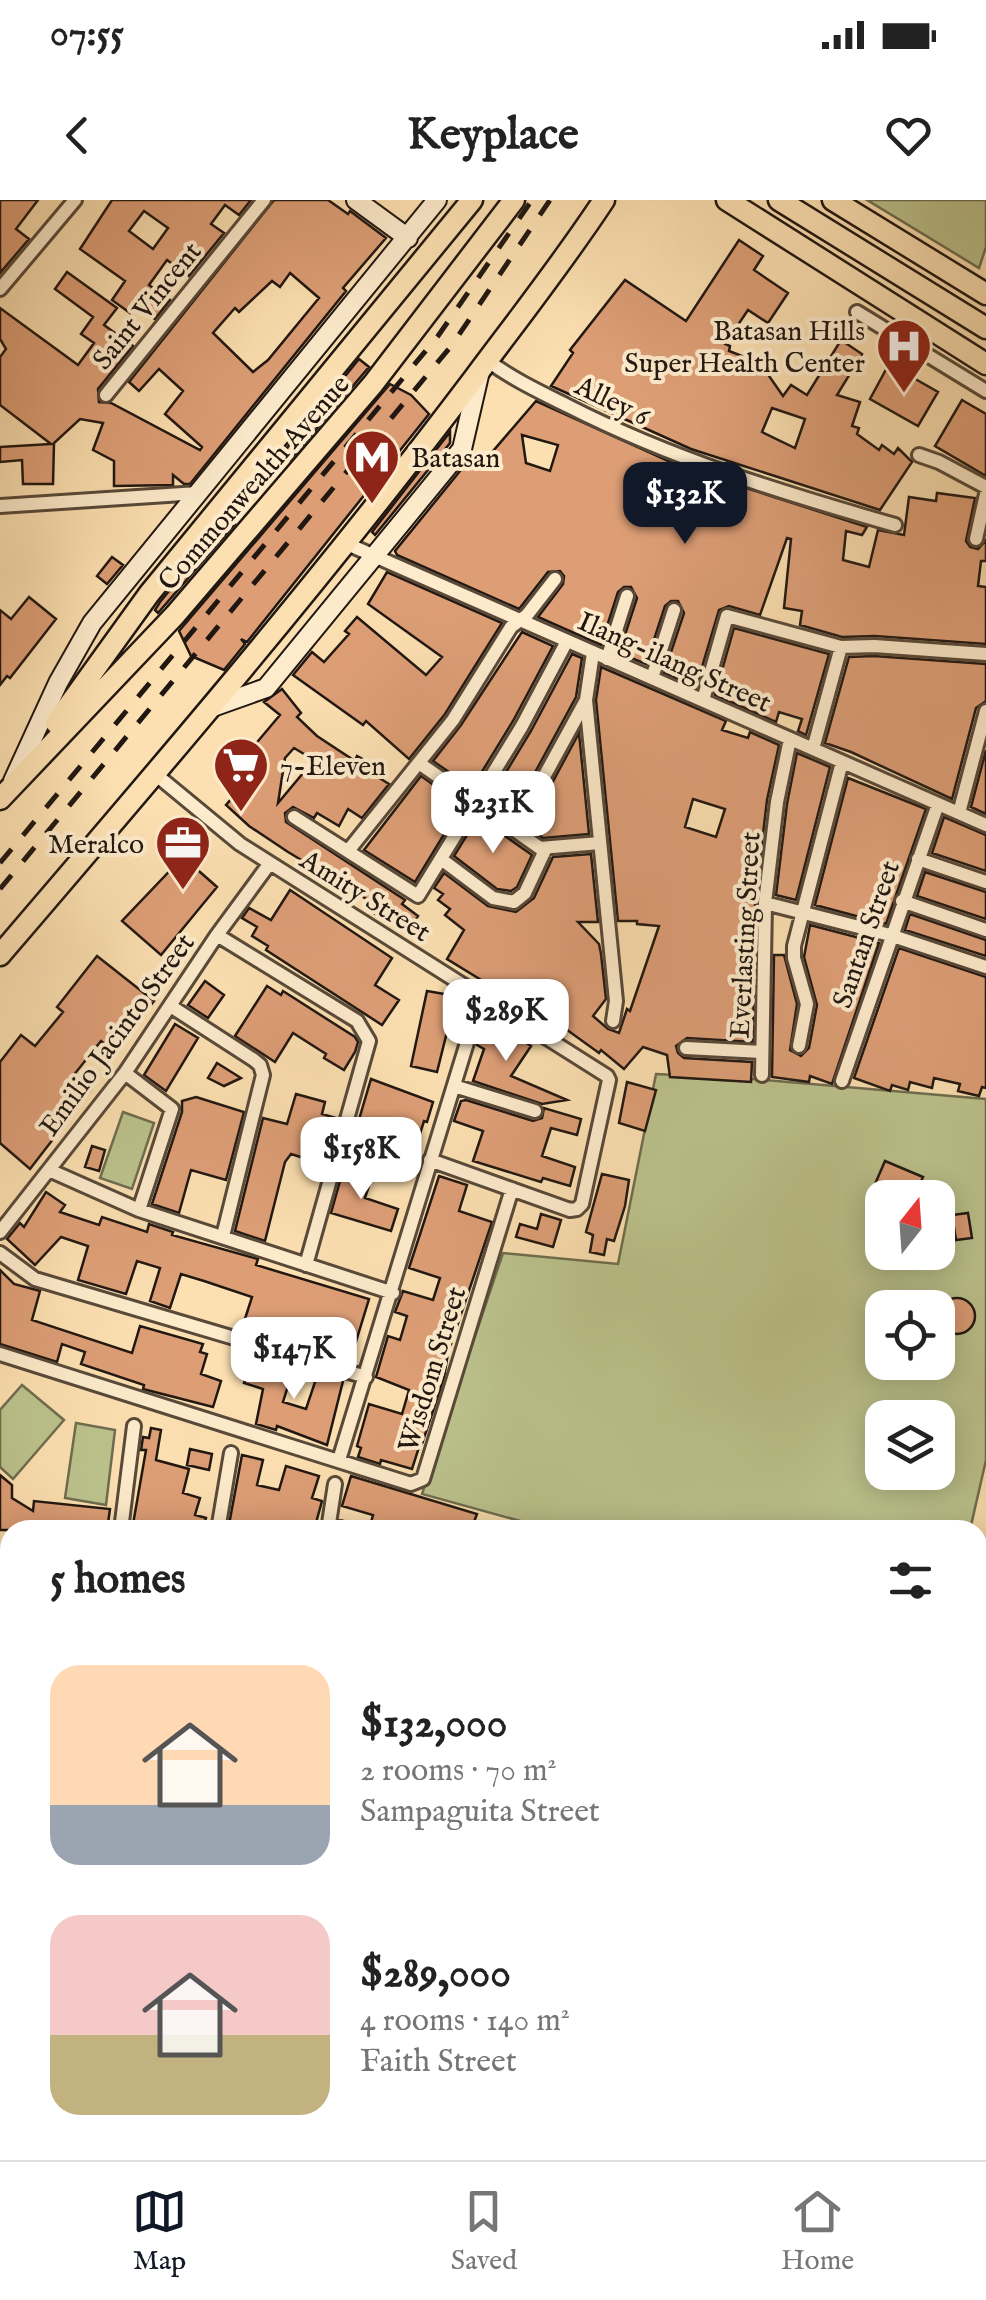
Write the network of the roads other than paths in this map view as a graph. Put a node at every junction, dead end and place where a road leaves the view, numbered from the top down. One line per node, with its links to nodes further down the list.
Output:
1 (75, 200): 12 (street)
2 (264, 200): 21 (street, Saint Vincent)
3 (356, 200): 11 (street)
4 (438, 200): 11 (street, Commonwealth Avenue)
5 (472, 200): 49 (main road)
6 (514, 200): 49 (main road, Commonwealth Avenue)
7 (604, 200): 17 (main road)
8 (726, 200): 16 (main road)
9 (779, 200): 15 (main road)
10 (833, 200): 13 (main road)
11 (408, 238): 24 (street, Commonwealth Avenue)
12 (0, 289)
13 (986, 294)
14 (857, 312): 19 (street)
15 (986, 328)
16 (956, 344): 18 (main road); 19 (street)
17 (484, 364): 26 (street, Alley 6); 28 (main road); 29 (street)
18 (986, 364)
19 (946, 366): 20 (street)
20 (986, 392)
21 (106, 395)
22 (919, 455): 23 (street)
23 (986, 490): 27 (street)
24 (198, 493): 25 (street); 49 (street, Commonwealth Avenue)
25 (0, 506)
26 (895, 525)
27 (976, 539)
28 (345, 543): 29 (street, Ilang-ilang Street); 42 (main road)
29 (375, 556): 33 (street, Ilang-ilang Street); 42 (street)
30 (556, 579): 33 (street)
31 (626, 596): 38 (street)
32 (674, 610): 39 (street)
33 (520, 620): 34 (street, Ilang-ilang Street); 47 (street)
34 (566, 640): 36 (street, Ilang-ilang Street); 50 (street)
35 (841, 648): 37 (street); 41 (street); 45 (street)
36 (592, 652): 38 (street, Ilang-ilang Street); 40 (street)
37 (986, 654)
38 (607, 659): 39 (street, Ilang-ilang Street)
39 (652, 678): 41 (street, Ilang-ilang Street)
40 (586, 700): 55 (street); 56 (street)
41 (702, 700): 44 (street, Ilang-ilang Street)
42 (210, 708): 48 (main road)
43 (986, 711): 52 (street)
44 (790, 739): 45 (street, Ilang-ilang Street); 64 (street, Everlasting Street)
45 (813, 749): 46 (street, Ilang-ilang Street)
46 (842, 762): 51 (street, Ilang-ilang Street); 65 (street)
47 (419, 763): 50 (street); 58 (street)
48 (154, 774): 61 (street, Amity Street); 66 (main road)
49 (7, 790)
50 (476, 801): 55 (street); 59 (street)
51 (938, 804): 52 (street, Ilang-ilang Street); 60 (street, Santan Street)
52 (959, 813): 54 (street, Ilang-ilang Street)
53 (294, 817): 58 (street)
54 (986, 825)
55 (509, 826): 57 (street)
56 (600, 843): 57 (street); 75 (street)
57 (546, 848): 59 (street)
58 (348, 851): 59 (street)
59 (441, 859)
60 (918, 860): 62 (street); 63 (street, Santan Street)
61 (270, 864): 69 (street, Emilio Jacinto Street); 73 (street, Amity Street)
62 (986, 882)
63 (902, 902): 67 (street); 70 (street, Santan Street)
64 (764, 903): 65 (street); 78 (street, Everlasting Street)
65 (802, 911): 70 (street); 76 (street)
66 (24, 926): 68 (main road); 71 (main road)
67 (986, 930)
68 (0, 932)
69 (217, 935): 74 (street, Emilio Jacinto Street); 91 (street)
70 (890, 935): 72 (street); 81 (street, Santan Street)
71 (0, 955)
72 (986, 967)
73 (481, 997): 82 (street); 86 (street, Amity Street)
74 (172, 1006): 79 (street, Emilio Jacinto Street); 89 (street)
75 (613, 1021)
76 (798, 1046)
77 (686, 1048): 78 (street)
78 (762, 1052): 80 (street, Everlasting Street)
79 (124, 1074): 85 (street, Emilio Jacinto Street); 87 (street)
80 (762, 1074)
81 (842, 1081)
82 (454, 1086): 83 (street); 84 (street)
83 (536, 1112)
84 (430, 1160): 86 (street); 92 (street)
85 (49, 1170): 87 (street); 88 (street, Emilio Jacinto Street)
86 (512, 1189): 97 (street, Wisdom Street)
87 (138, 1210): 89 (street)
88 (0, 1232)
89 (223, 1236): 91 (street)
90 (0, 1253): 94 (street)
91 (306, 1265): 92 (street)
92 (392, 1293): 94 (street)
93 (0, 1354): 97 (street)
94 (366, 1377): 97 (street)
95 (134, 1426): 99 (street)
96 (231, 1453): 100 (street)
97 (339, 1460)
98 (335, 1484): 101 (street)
99 (122, 1520)
100 (220, 1520)
101 (329, 1520)

